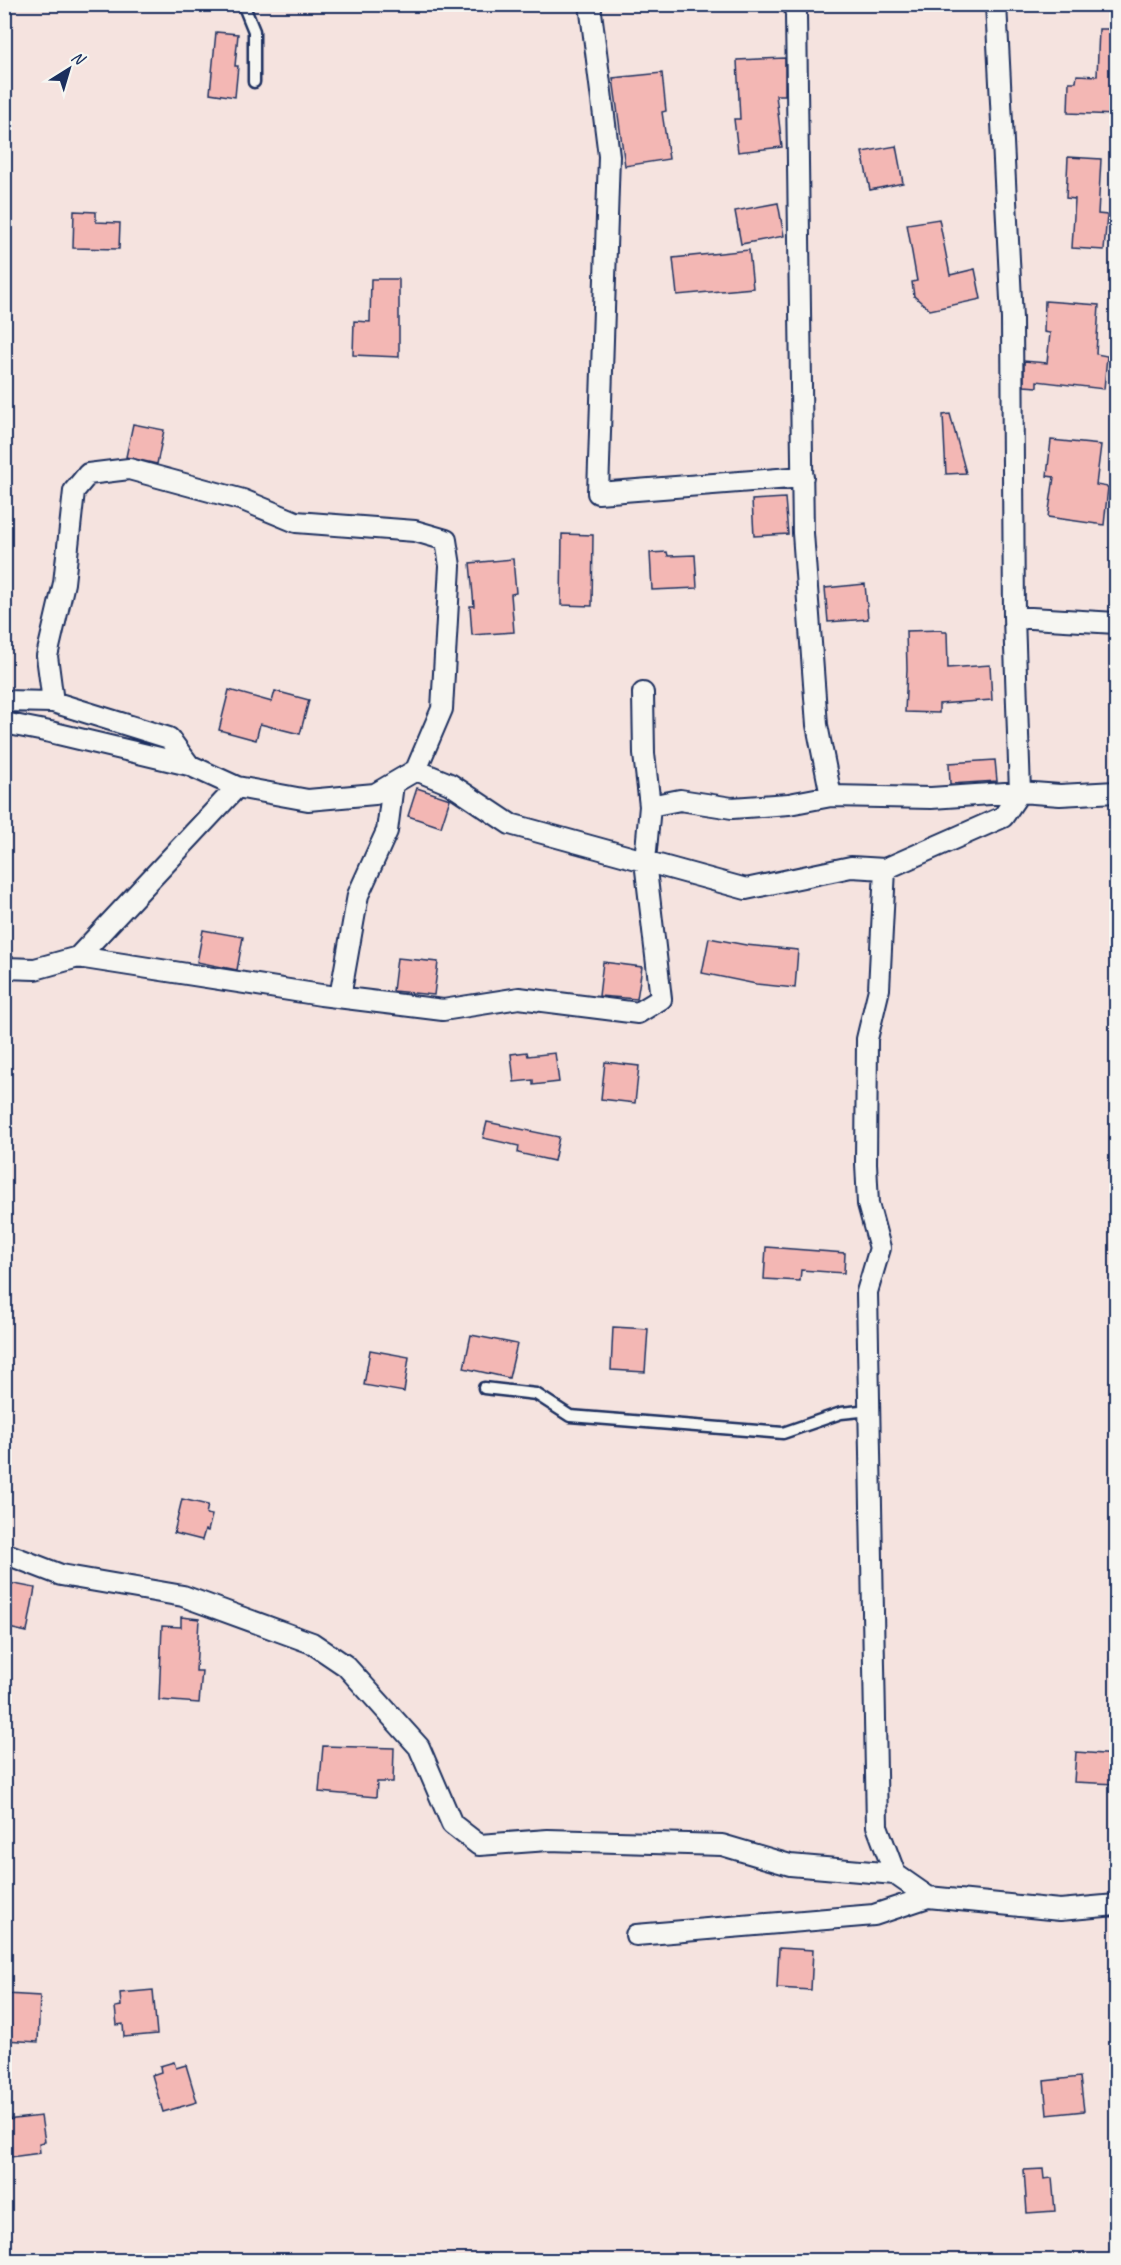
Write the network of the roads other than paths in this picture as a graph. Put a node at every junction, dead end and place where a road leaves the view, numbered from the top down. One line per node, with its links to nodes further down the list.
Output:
1 (243, 4): 5 (lane)
2 (590, 4): 6 (street)
3 (794, 4): 6 (street)
4 (996, 4): 7 (street)
5 (254, 82)
6 (802, 477): 19 (street)
7 (1014, 617): 8 (street); 17 (street)
8 (1116, 622)
9 (643, 693): 20 (street)
10 (4, 701): 11 (street)
11 (53, 702): 13 (street); 14 (street)
12 (4, 723): 13 (street)
13 (189, 765): 16 (street)
14 (417, 770): 15 (street); 21 (street)
15 (393, 784): 16 (street); 25 (street)
16 (237, 788): 23 (street)
17 (1020, 792): 18 (street); 19 (street); 22 (street)
18 (1116, 792)
19 (831, 796): 20 (street)
20 (650, 806): 21 (street)
21 (645, 861): 22 (street); 25 (street)
22 (885, 869): 27 (street)
23 (78, 957): 24 (street); 25 (street)
24 (4, 968)
25 (340, 997)
26 (484, 1388): 27 (lane)
27 (870, 1410): 29 (street)
28 (4, 1553): 29 (street)
29 (895, 1874): 30 (street)
30 (928, 1897): 31 (street); 32 (street)
31 (1116, 1905)
32 (636, 1935)

